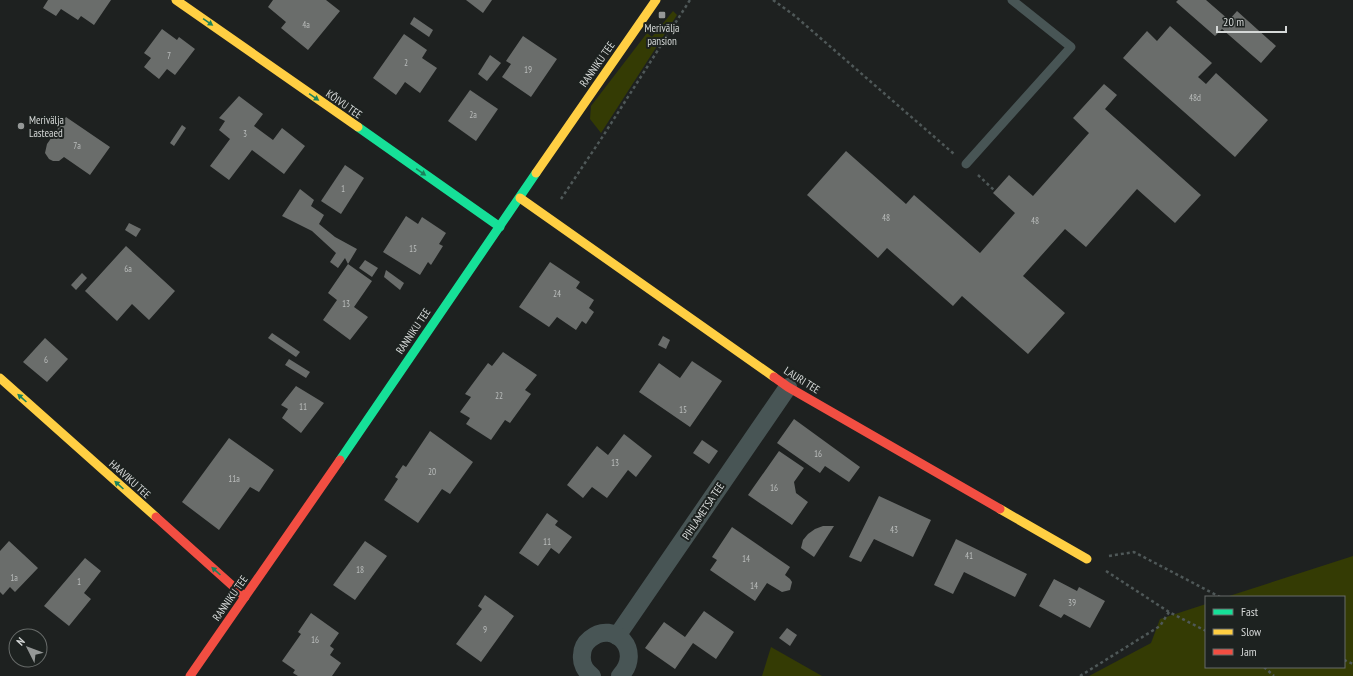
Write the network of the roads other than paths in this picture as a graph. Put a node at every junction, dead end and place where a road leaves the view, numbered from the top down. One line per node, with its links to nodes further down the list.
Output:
1 (176, 0): 6 (street, KÕIVU TEE, one-way to 6)
2 (656, 0): 5 (street, RANNIKU TEE)
3 (1012, 0): 4 (lane)
4 (966, 164)
5 (520, 198): 6 (street, RANNIKU TEE); 8 (street, LAURI TEE)
6 (500, 227): 10 (street, RANNIKU TEE)
7 (0, 378): 10 (street, HAAVIKU TEE, one-way to 7)
8 (788, 387): 9 (street, LAURI TEE); 11 (street, PIHLAMETSA TEE)
9 (1087, 559)
10 (245, 597): 12 (street, RANNIKU TEE)
11 (617, 636): 13 (street); 14 (street)
12 (190, 676)
13 (592, 676)
14 (620, 676)

